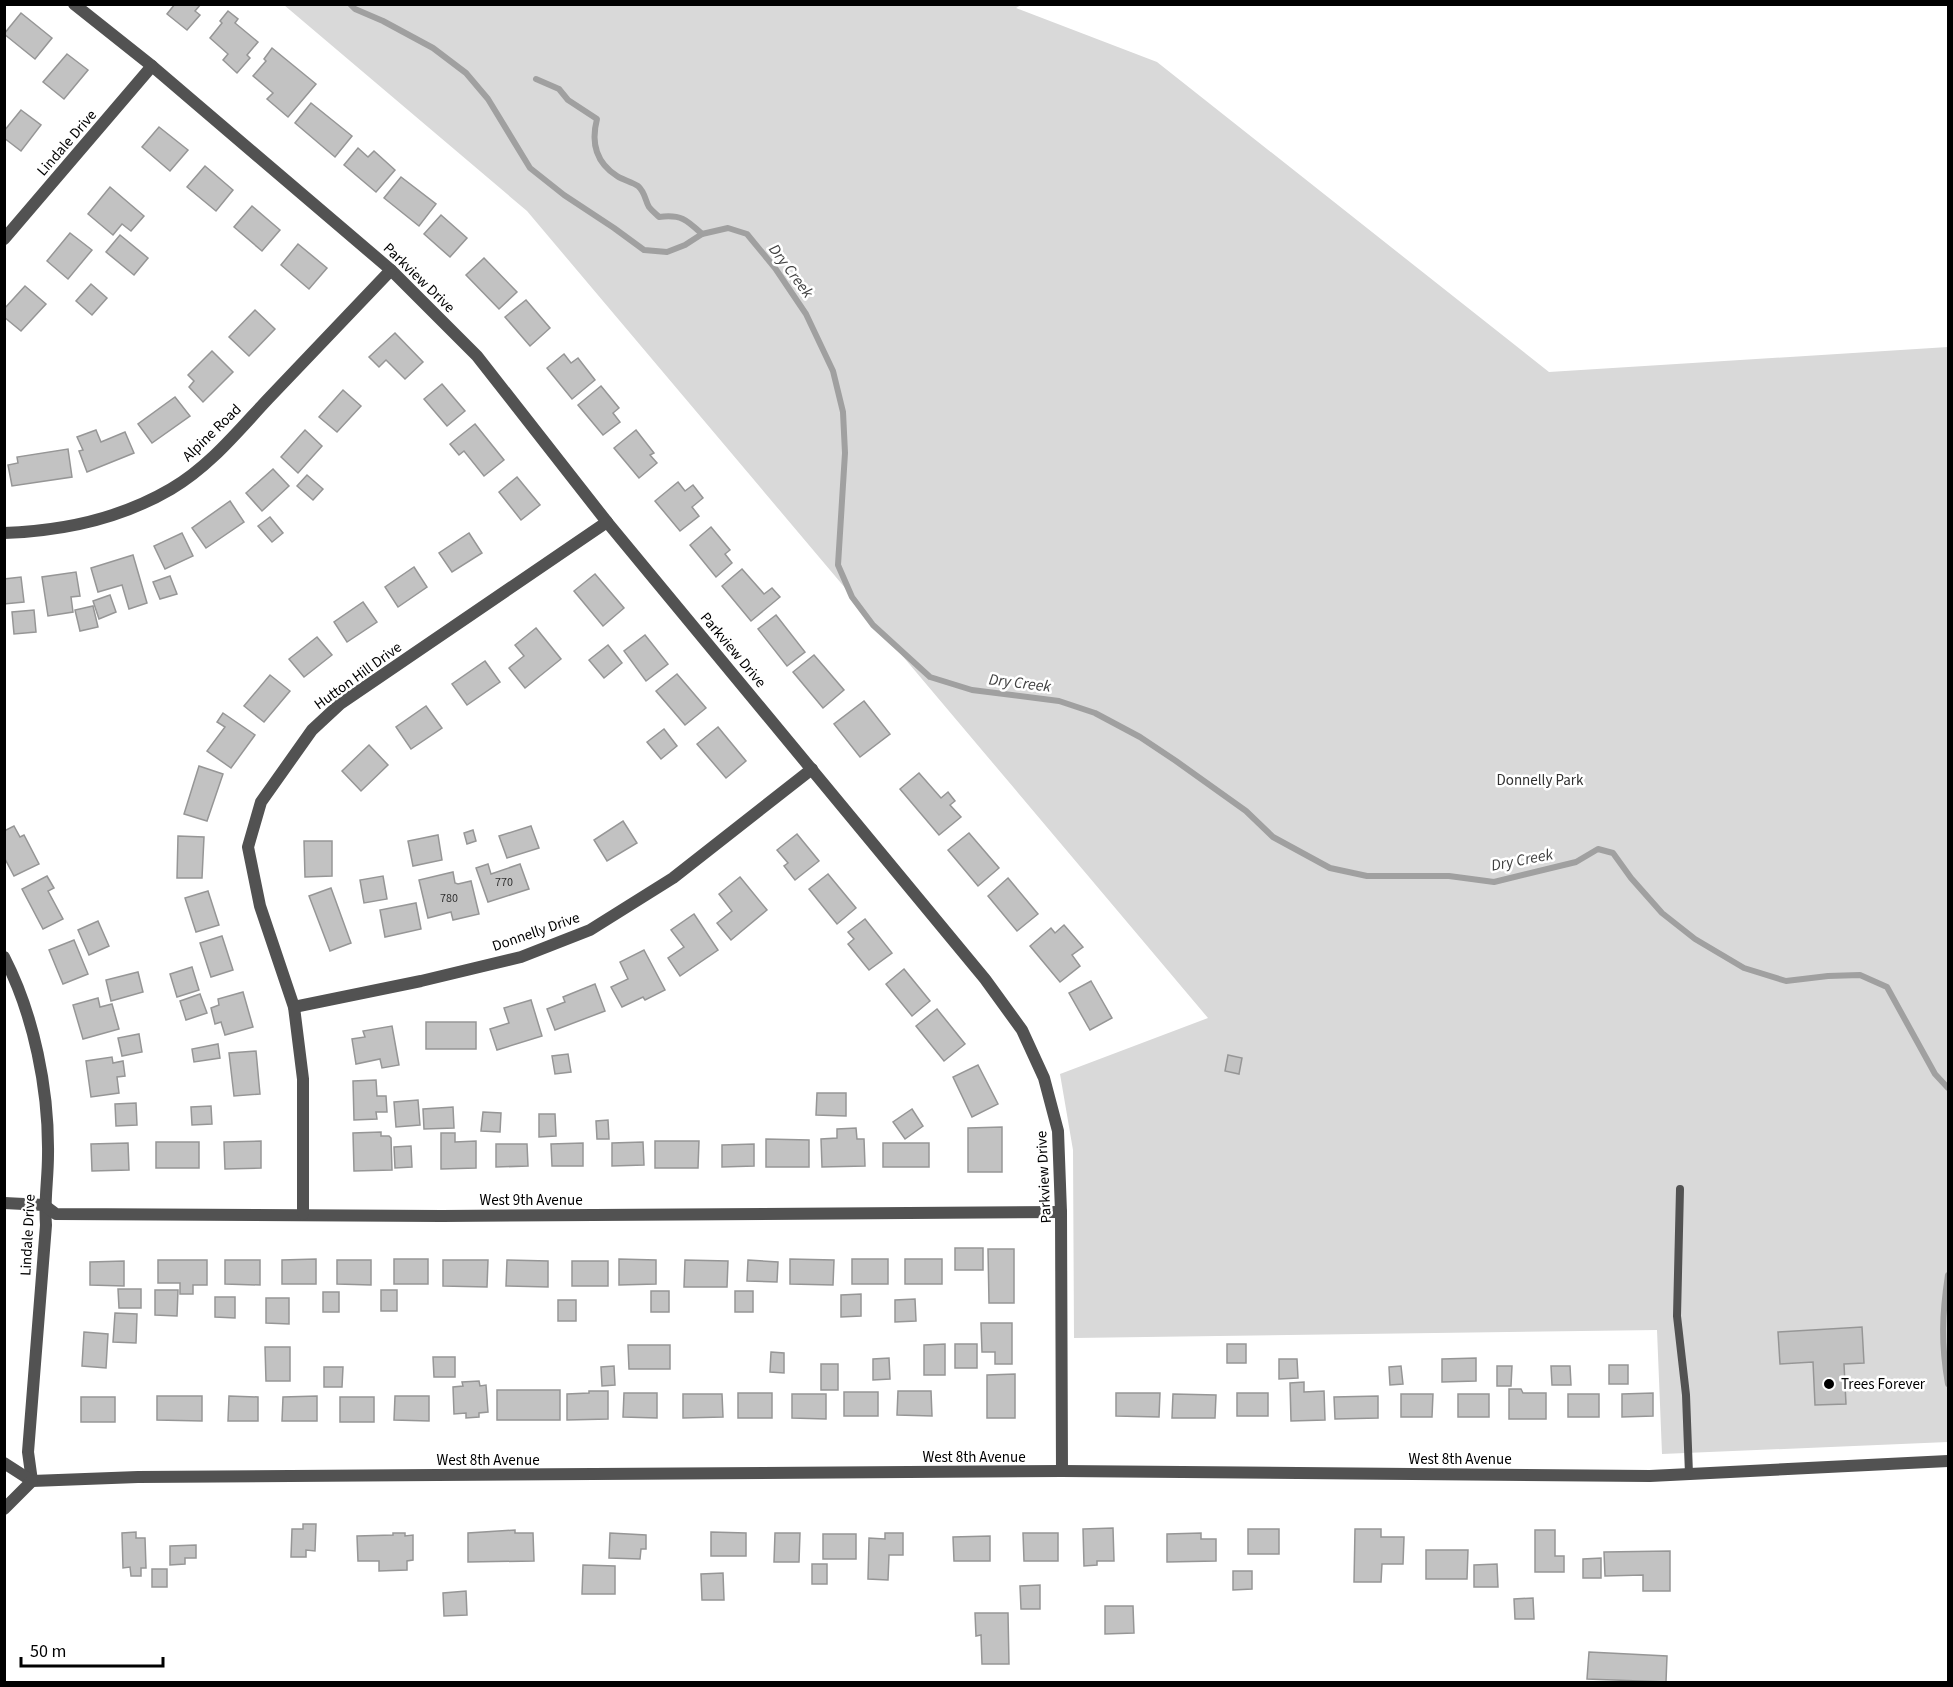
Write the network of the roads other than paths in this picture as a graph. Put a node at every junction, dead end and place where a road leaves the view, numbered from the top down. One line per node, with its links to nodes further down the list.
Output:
1 (74, 4): 2 (street, Parkview Drive)
2 (152, 66): 3 (street, Lindale Drive); 4 (street, Parkview Drive)
3 (4, 239)
4 (391, 270): 5 (street, Parkview Drive); 6 (street, Alpine Road)
5 (607, 522): 7 (street, Parkview Drive); 9 (street, Hutton Hill Drive)
6 (4, 533)
7 (812, 769): 9 (street, Donnelly Drive); 13 (street, Parkview Drive)
8 (4, 957): 12 (street, Lindale Drive)
9 (294, 1007): 14 (street, Hutton Hill Drive)
10 (1680, 1189): 18 (lane)
11 (4, 1203): 12 (street, West 9th Avenue)
12 (44, 1205): 14 (street, West 9th Avenue); 19 (street, Lindale Drive)
13 (1061, 1212): 14 (street, West 9th Avenue); 17 (street, Parkview Drive)
14 (303, 1214)
15 (1948, 1461): 18 (street, West 8th Avenue)
16 (4, 1463): 19 (street)
17 (1062, 1471): 18 (street, West 8th Avenue); 19 (street, West 8th Avenue)
18 (1689, 1474)
19 (32, 1481): 20 (street)
20 (4, 1509)

